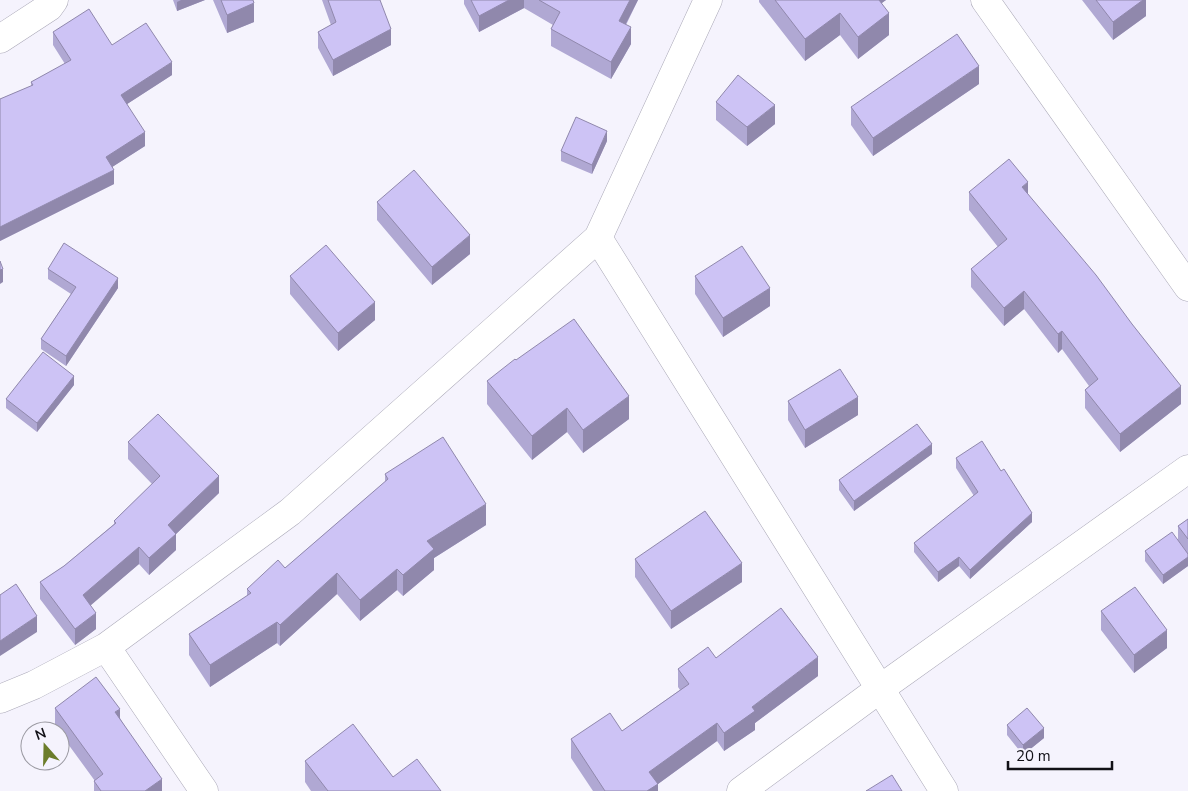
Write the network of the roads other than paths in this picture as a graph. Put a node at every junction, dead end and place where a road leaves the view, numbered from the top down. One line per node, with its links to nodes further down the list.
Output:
1 (54, 0): 4 (street)
2 (708, 0): 5 (street)
3 (985, 0): 6 (street)
4 (0, 39)
5 (598, 238): 8 (street); 9 (street)
6 (1188, 286)
7 (1188, 470): 9 (street)
8 (106, 648): 10 (street); 11 (street)
9 (880, 688): 12 (street); 13 (street)
10 (0, 698)
11 (204, 791)
12 (741, 791)
13 (944, 791)

